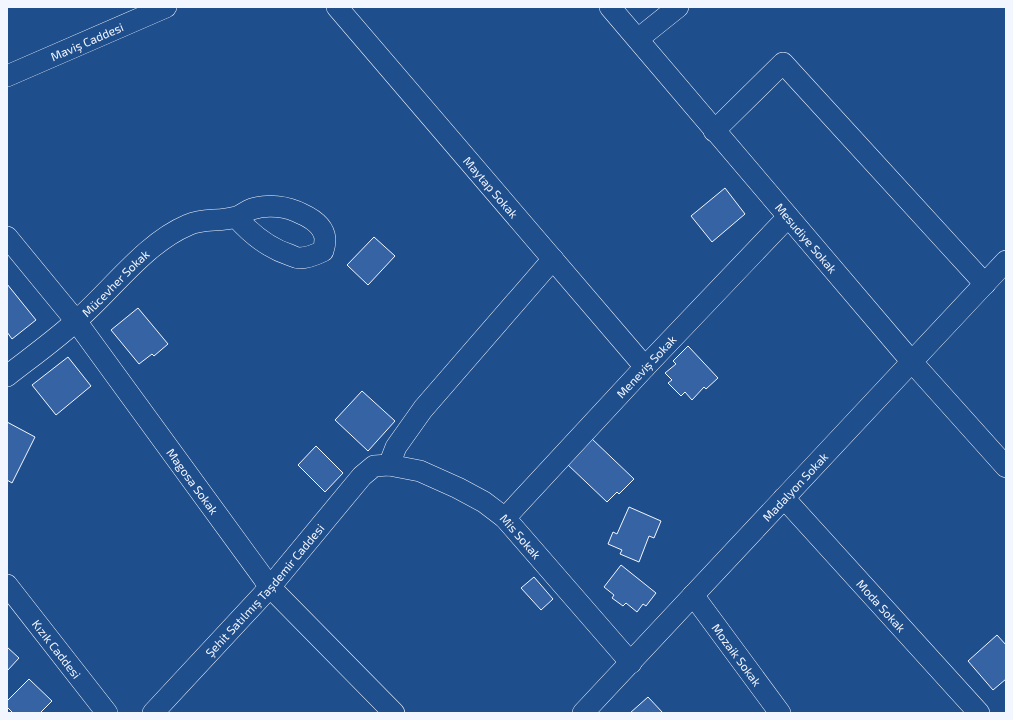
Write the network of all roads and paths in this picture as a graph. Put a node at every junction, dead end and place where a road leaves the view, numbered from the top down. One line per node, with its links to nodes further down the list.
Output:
1 (166, 7): 6 (street, Maviş Caddesi)
2 (337, 7): 11 (street, Maytap Sokak)
3 (610, 7): 5 (street, Mesudiye Sokak)
4 (678, 7): 5 (street)
5 (638, 39): 7 (street, Mesudiye Sokak)
6 (7, 76)
7 (714, 131): 9 (street, Mesudiye Sokak); 12 (street)
8 (236, 217): 13 (street, Mücevher Sokak)
9 (788, 217): 14 (street, Mesudiye Sokak); 15 (street, Meneviş Sokak)
10 (7, 237): 13 (street, Magosa Sokak)
11 (553, 259): 15 (street, Maytap Sokak); 17 (street)
12 (998, 276): 14 (street, Madalyon Sokak)
13 (76, 321): 16 (street, Mücevher Sokak); 22 (street, Magosa Sokak)
14 (912, 362): 18 (street, Mesudiye Sokak); 19 (street, Madalyon Sokak)
15 (645, 367): 20 (street, Meneviş Sokak)
16 (7, 376)
17 (382, 465): 20 (street, Mis Sokak); 22 (street, Şehit Satılmış Taşdemir Caddesi)
18 (1006, 467)
19 (784, 498): 23 (street, Madalyon Sokak); 30 (street, Moda Sokak)
20 (505, 518): 24 (street, Mis Sokak)
21 (7, 585): 25 (street, Kızık Caddesi)
22 (270, 587): 26 (street, Şehit Satılmış Taşdemir Caddesi); 27 (street, Magosa Sokak)
23 (693, 595): 24 (street, Madalyon Sokak); 29 (street, Mozaik Sokak)
24 (630, 663): 28 (street, Madalyon Sokak)
25 (107, 713)
26 (153, 713)
27 (394, 713)
28 (583, 713)
29 (780, 713)
30 (979, 713)

